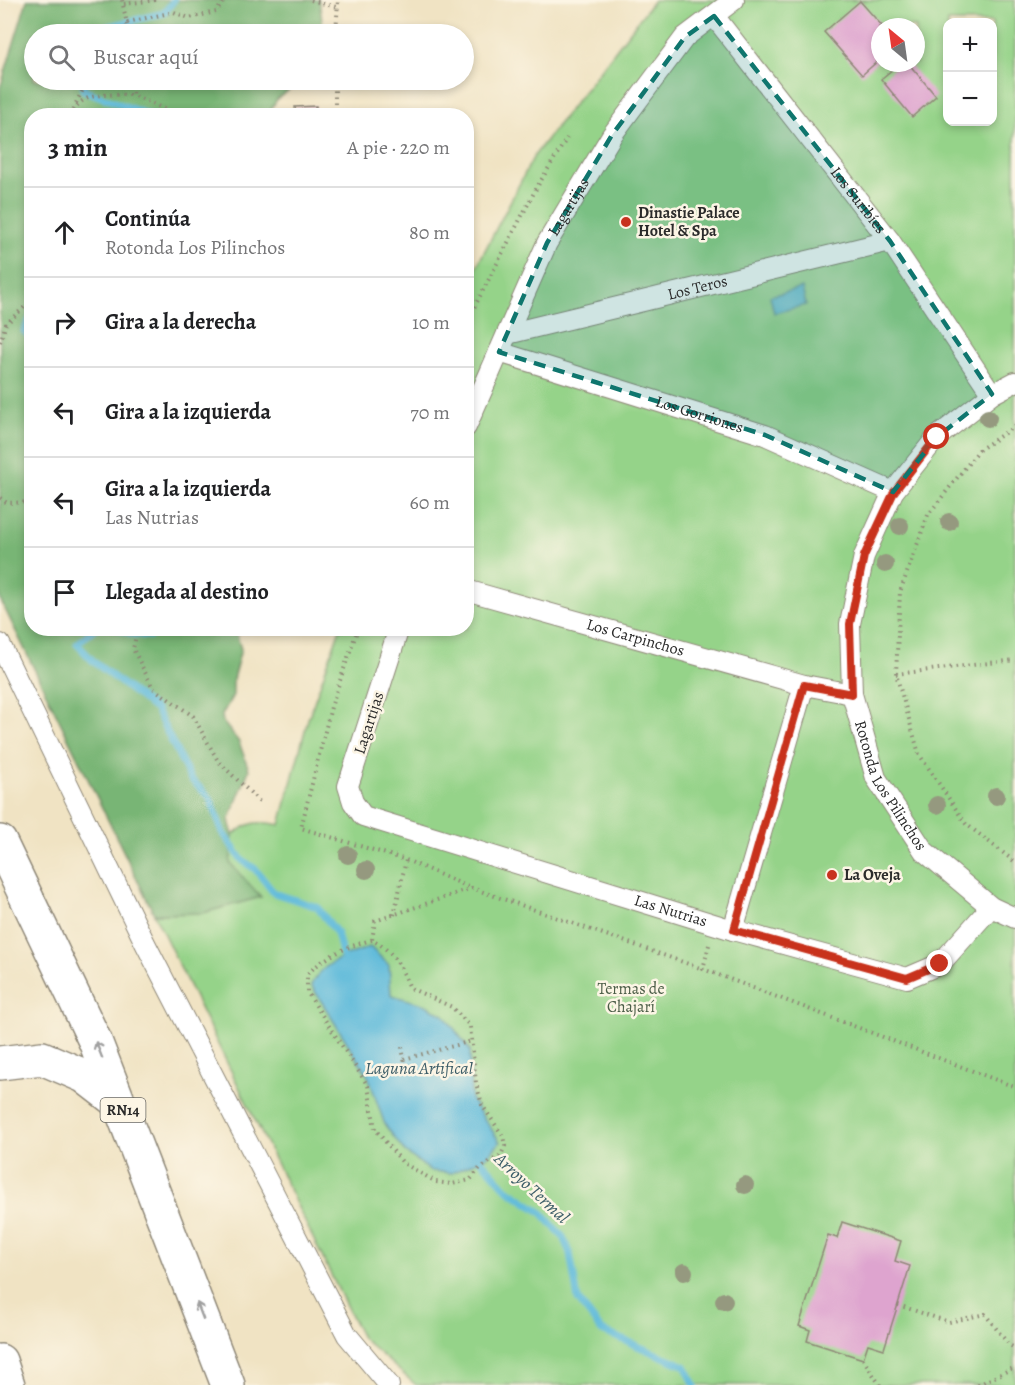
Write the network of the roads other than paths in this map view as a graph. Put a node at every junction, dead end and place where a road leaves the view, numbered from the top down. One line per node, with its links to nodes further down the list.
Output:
1 (734, 0): 2 (street, Lagartijas)
2 (714, 16): 3 (street, Los Suribíes); 4 (street, Lagartijas)
3 (890, 242): 4 (street, Los Teros); 6 (street, Los Suribíes)
4 (503, 343): 7 (street, Lagartijas); 8 (street, Los Gorriones)
5 (1015, 382): 6 (street, Rotonda Los Pilinchos)
6 (992, 393): 8 (street, Rotonda Los Pilinchos)
7 (474, 409)
8 (894, 492): 13 (street, Rotonda Los Pilinchos)
9 (474, 592): 12 (street, Los Carpinchos)
10 (396, 636): 14 (street, Lagartijas)
11 (0, 644): 26 (street)
12 (804, 685): 13 (street, Los Carpinchos); 18 (street)
13 (852, 694): 16 (street, Rotonda Los Pilinchos)
14 (363, 816): 18 (street, Las Nutrias)
15 (0, 842): 20 (highway, RN14, one-way to 15)
16 (991, 907): 17 (street, Rotonda Los Pilinchos); 18 (street, Las Nutrias)
17 (1015, 918)
18 (734, 930)
19 (0, 1063): 20 (highway)
20 (121, 1104): 21 (highway, RN14, one-way to 20)
21 (212, 1342): 24 (highway, RN14); 25 (highway)
22 (0, 1360): 23 (highway)
23 (8, 1385)
24 (228, 1385)
25 (238, 1385)
26 (389, 1385)

